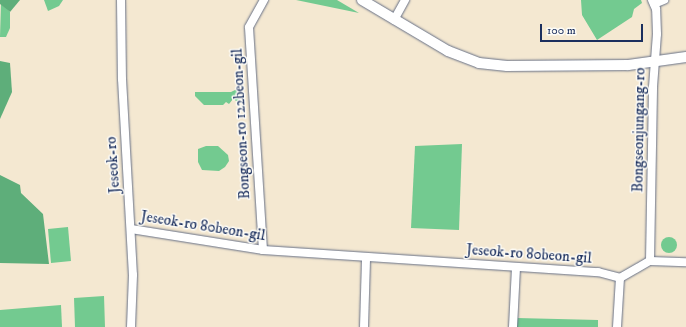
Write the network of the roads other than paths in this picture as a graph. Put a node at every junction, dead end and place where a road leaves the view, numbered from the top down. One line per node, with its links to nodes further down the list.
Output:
1 (121, 0): 10 (street, Jeseok-ro)
2 (264, 0): 11 (street, Bongseon-ro 122beon-gil)
3 (362, 0): 7 (main road)
4 (405, 0): 7 (street)
5 (664, 0): 6 (street)
6 (653, 2): 9 (street, Bongseonjungang-ro)
7 (394, 20): 9 (main road)
8 (686, 57): 9 (main road)
9 (655, 62): 13 (street, Bongseonjungang-ro)
10 (131, 230): 11 (street, Jeseok-ro 80beon-gil); 17 (street, Jeseok-ro)
11 (263, 250): 12 (street, Jeseok-ro 80beon-gil)
12 (366, 258): 15 (street, Jeseok-ro 80beon-gil); 18 (street)
13 (650, 262): 14 (street); 16 (street)
14 (686, 262)
15 (516, 267): 16 (street, Jeseok-ro 80beon-gil); 19 (street)
16 (620, 278): 20 (street)
17 (131, 327)
18 (364, 327)
19 (513, 327)
20 (617, 327)

